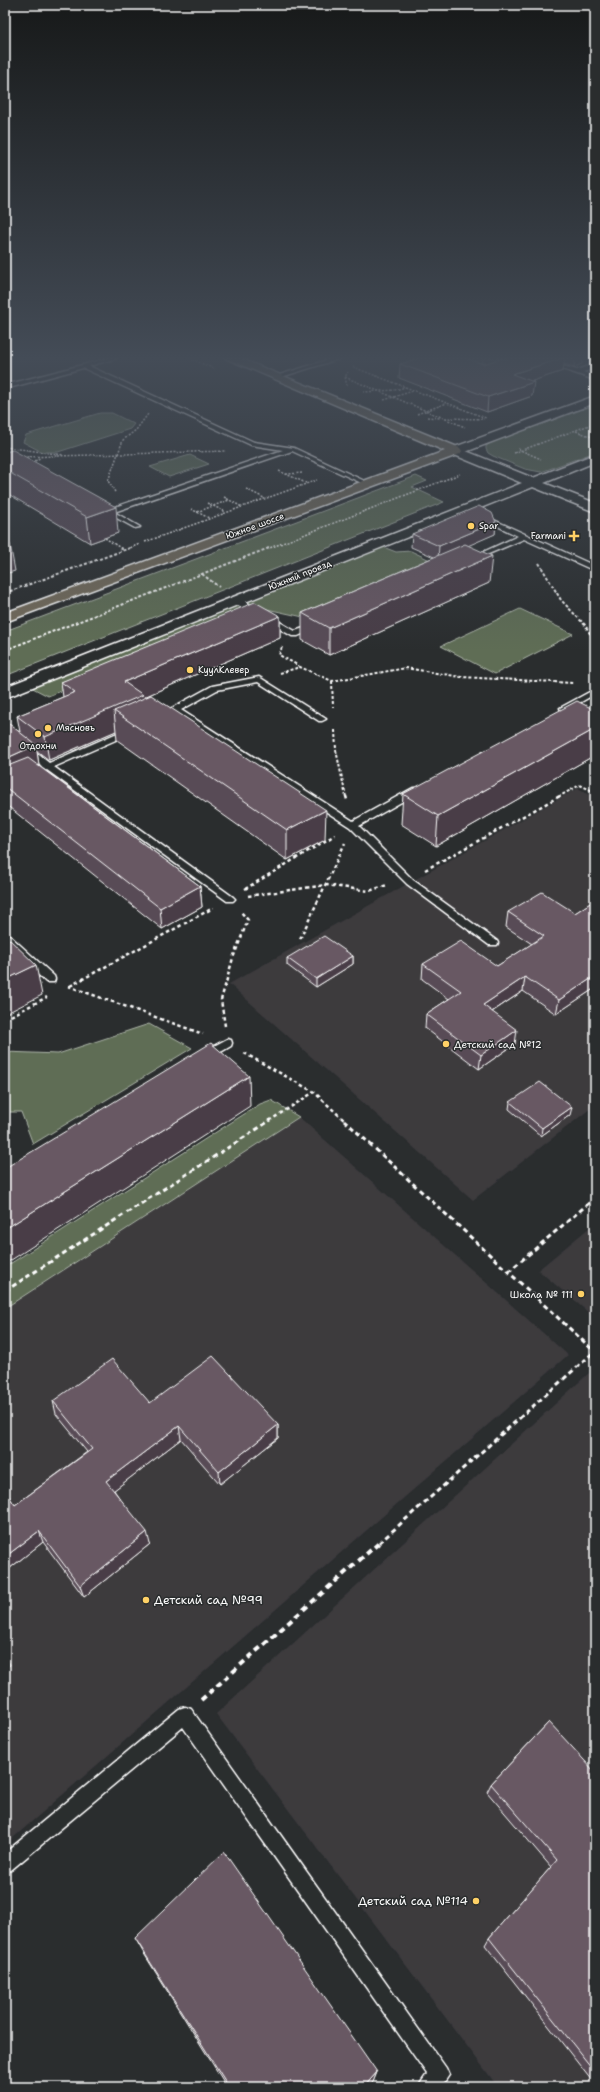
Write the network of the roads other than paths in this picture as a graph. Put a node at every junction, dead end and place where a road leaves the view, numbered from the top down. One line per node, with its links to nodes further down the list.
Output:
1 (273, 456): 11 (lane)
2 (306, 456): 7 (lane)
3 (444, 456): 7 (main road, Южное шоссе)
4 (468, 456): 6 (street)
5 (595, 458): 6 (street, Южный проезд)
6 (534, 482): 9 (street, Южный проезд); 10 (street)
7 (368, 484): 17 (main road, Южное шоссе)
8 (101, 508): 11 (lane)
9 (464, 508): 13 (lane); 16 (street, Южный проезд)
10 (595, 508)
11 (108, 512): 12 (lane)
12 (136, 527)
13 (524, 536): 14 (lane); 15 (lane)
14 (467, 561)
15 (595, 569)
16 (236, 600): 18 (lane); 20 (street, Южный проезд)
17 (5, 618)
18 (324, 622)
19 (595, 691): 22 (lane)
20 (5, 693)
21 (175, 710): 23 (lane); 24 (lane); 30 (lane)
22 (554, 714)
23 (322, 719)
24 (154, 720)
25 (140, 726): 27 (lane)
26 (5, 730): 27 (lane)
27 (48, 766): 28 (lane); 31 (lane)
28 (5, 785)
29 (422, 787): 30 (lane)
30 (353, 825): 33 (lane)
31 (230, 899)
32 (5, 937): 34 (lane)
33 (493, 943)
34 (50, 979)
35 (227, 1043): 36 (lane)
36 (193, 1063)
37 (5, 1864): 38 (lane)
38 (428, 2087)

